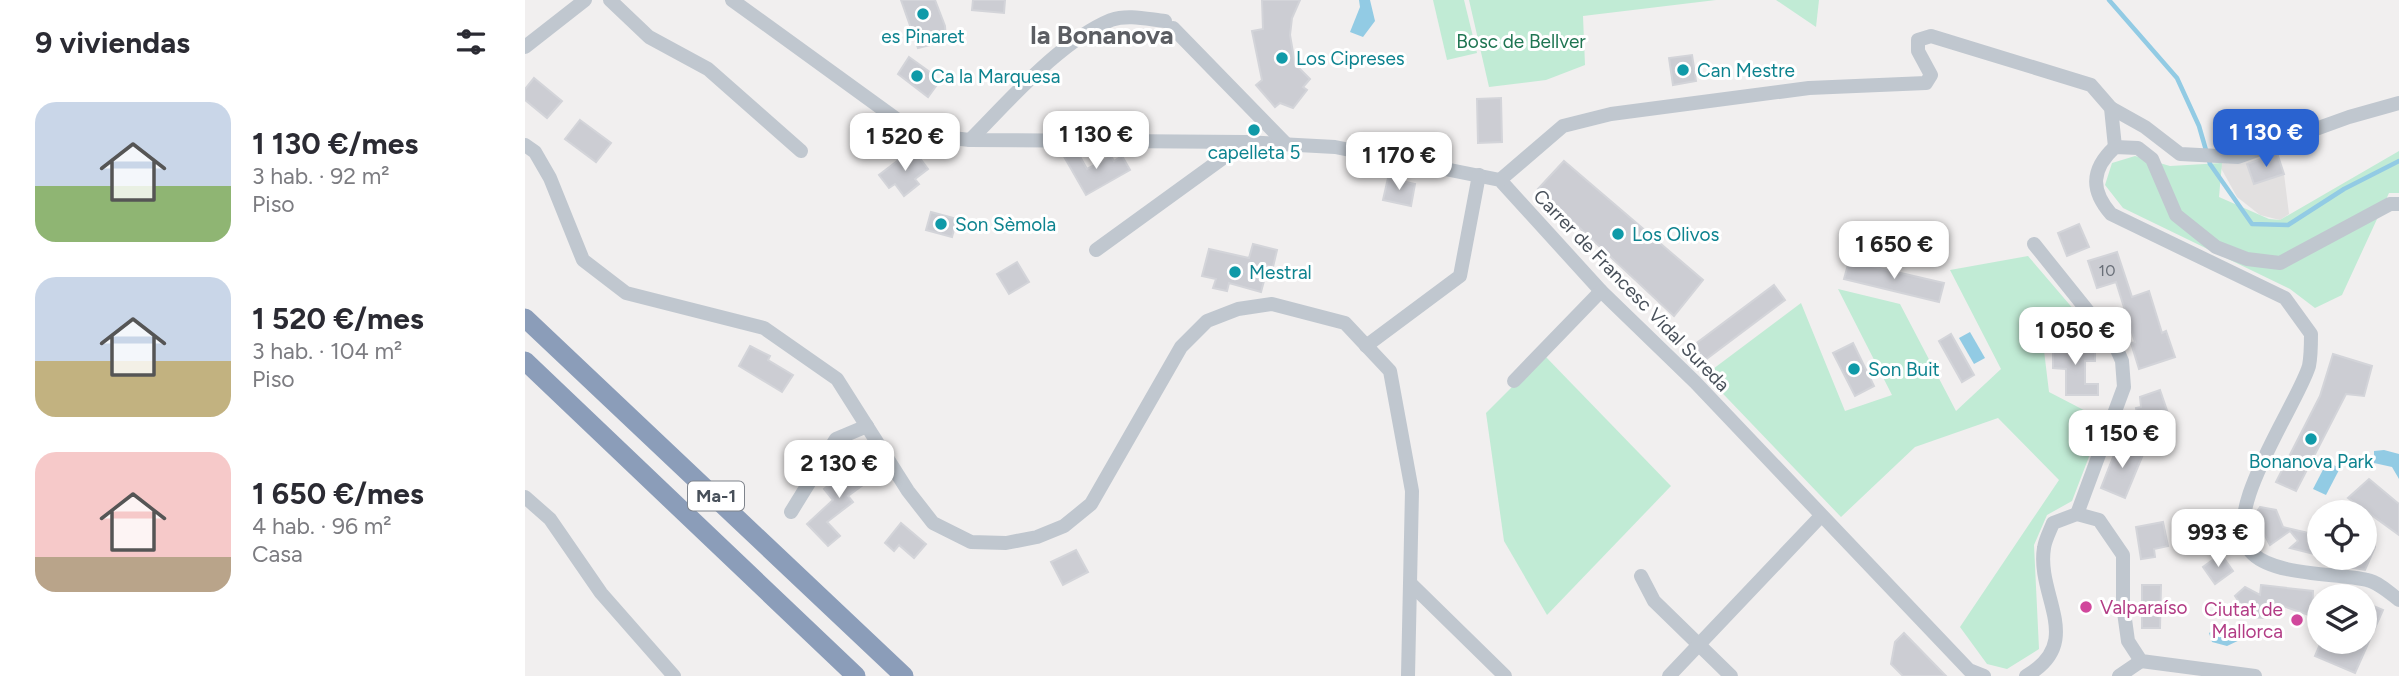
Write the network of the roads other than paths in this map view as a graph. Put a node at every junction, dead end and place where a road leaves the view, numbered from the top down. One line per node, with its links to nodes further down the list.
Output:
1 (585, 0): 4 (street)
2 (610, 0): 12 (street)
3 (732, 0): 7 (street)
4 (525, 47)
5 (2399, 103): 6 (street)
6 (2111, 108): 11 (street); 14 (street)
7 (970, 140): 8 (street); 9 (street)
8 (1245, 142): 9 (street); 17 (street)
9 (1285, 143): 13 (street)
10 (525, 145): 23 (street)
11 (2115, 147): 15 (street); 30 (street)
12 (801, 151)
13 (1479, 175): 14 (street); 20 (street)
14 (1500, 180): 18 (street, Carrer de Francesc Vidal Sureda)
15 (2399, 204)
16 (2034, 244): 26 (street)
17 (1096, 250)
18 (1601, 291): 22 (street); 27 (street, Carrer de Francesc Vidal Sureda)
19 (525, 318): 35 (highway, Ma-1)
20 (1366, 346): 23 (street); 29 (street)
21 (525, 362): 34 (highway, Ma-1)
22 (1514, 381)
23 (867, 426): 25 (street)
24 (525, 497): 33 (street)
25 (791, 512)
26 (2077, 514): 32 (street); 41 (street)
27 (1820, 517): 31 (street); 40 (street, Carrer de Francesc Vidal Sureda)
28 (1641, 576): 31 (street)
29 (1412, 585): 36 (street); 37 (street)
30 (2399, 600)
31 (1697, 646): 38 (street); 39 (street)
32 (2141, 661): 42 (street); 43 (street)
33 (674, 676)
34 (856, 676)
35 (904, 676)
36 (1408, 676)
37 (1505, 676)
38 (1669, 676)
39 (1731, 676)
40 (1984, 676)
41 (2026, 676)
42 (2119, 676)
43 (2255, 676)

